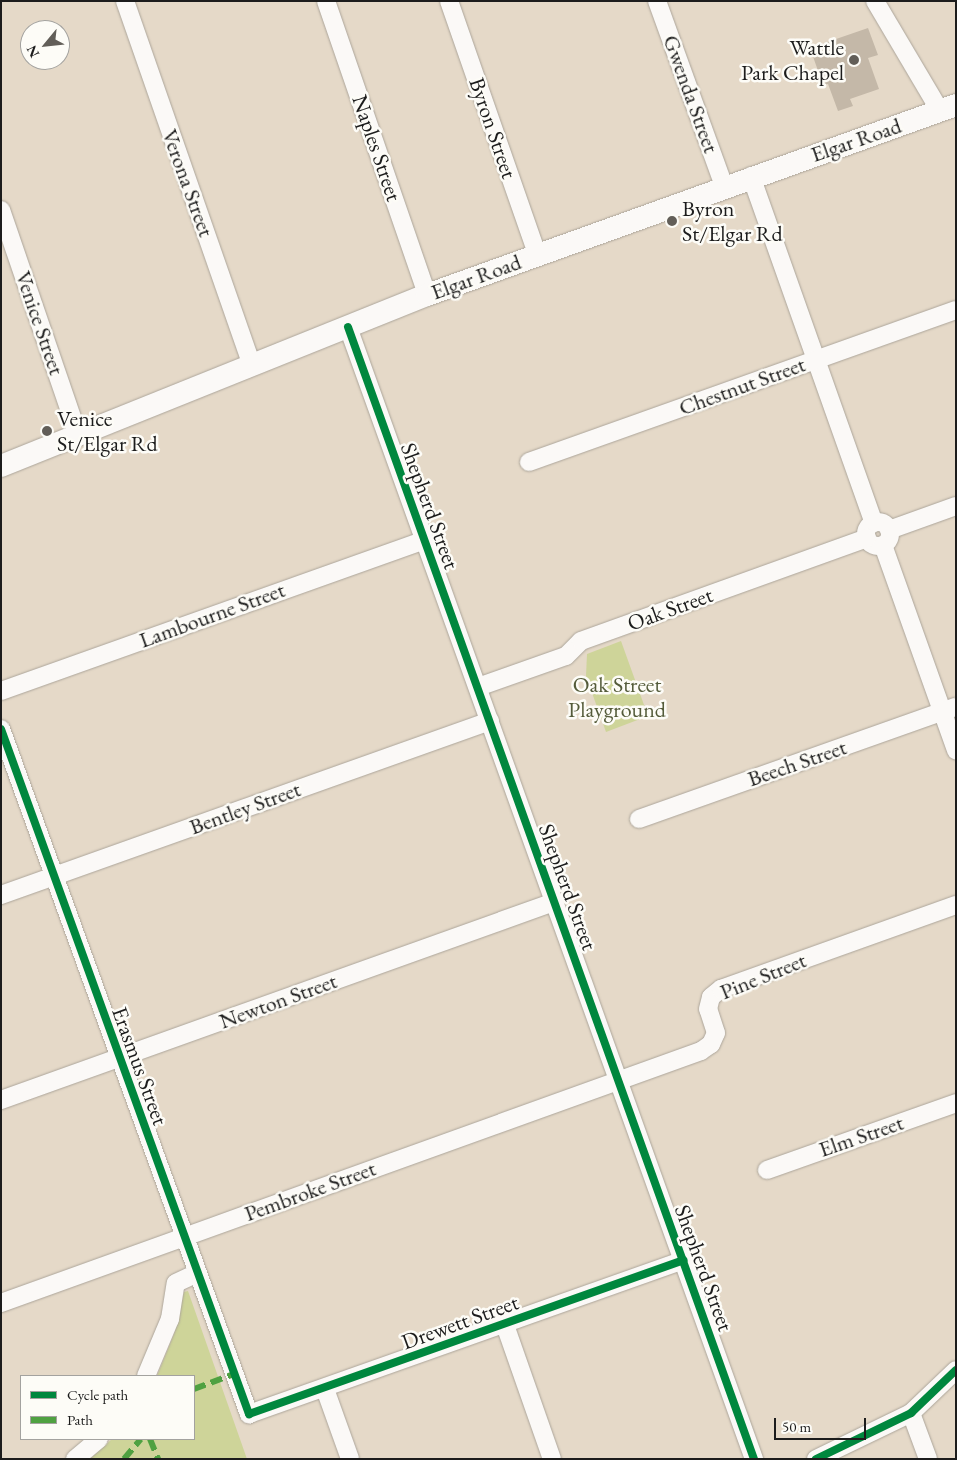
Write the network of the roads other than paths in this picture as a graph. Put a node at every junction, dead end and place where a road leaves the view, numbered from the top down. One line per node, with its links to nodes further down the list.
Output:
1 (125, 1): 15 (street, Verona Street)
2 (326, 1): 11 (street, Naples Street)
3 (449, 1): 10 (street, Byron Street)
4 (658, 1): 8 (street, Gwenda Street)
5 (875, 1): 6 (street)
6 (948, 108): 7 (main road, Elgar Road)
7 (752, 176): 8 (main road, Elgar Road); 14 (street)
8 (724, 186): 10 (main road, Elgar Road)
9 (1, 210): 16 (street, Venice Street)
10 (538, 254): 11 (main road, Elgar Road)
11 (427, 295): 13 (main road, Elgar Road)
12 (956, 310): 14 (street, Chestnut Street)
13 (348, 327): 15 (main road, Elgar Road); 21 (street, Shepherd Street)
14 (816, 360): 17 (street, Chestnut Street); 20 (street)
15 (252, 365): 16 (main road, Elgar Road)
16 (78, 435): 18 (main road, Elgar Road)
17 (529, 462)
18 (1, 466)
19 (956, 506): 20 (street, Oak Street)
20 (878, 534): 22 (street, Oak Street); 24 (street)
21 (424, 540): 22 (street, Shepherd Street); 23 (street, Lambourne Street)
22 (478, 687): 25 (street, Shepherd Street)
23 (1, 691)
24 (949, 709): 27 (street); 28 (street, Beech Street)
25 (490, 721): 29 (street, Bentley Street); 31 (street, Shepherd Street)
26 (1, 729): 29 (street, Erasmus Street)
27 (956, 750)
28 (639, 819)
29 (54, 876): 30 (street, Bentley Street); 33 (street, Erasmus Street)
30 (1, 895)
31 (554, 902): 33 (street, Newton Street); 34 (street, Shepherd Street)
32 (956, 905): 34 (street, Pine Street)
33 (118, 1058): 35 (street, Newton Street); 38 (street, Erasmus Street)
34 (619, 1080): 38 (street, Pembroke Street); 39 (street, Shepherd Street)
35 (1, 1100)
36 (956, 1103): 37 (street, Elm Street)
37 (767, 1170)
38 (184, 1237): 40 (street, Erasmus Street); 41 (street, Pembroke Street)
39 (683, 1260): 42 (street, Drewett Street); 52 (street, Shepherd Street)
40 (197, 1273): 44 (street); 47 (street, Erasmus Street)
41 (1, 1303)
42 (504, 1325): 45 (street, Drewett Street); 51 (street)
43 (956, 1370): 46 (street)
44 (146, 1375)
45 (325, 1389): 47 (street, Drewett Street); 50 (street)
46 (912, 1413): 53 (street); 54 (street)
47 (249, 1414)
48 (98, 1440): 49 (street)
49 (75, 1459)
50 (350, 1459)
51 (552, 1459)
52 (754, 1459)
53 (816, 1459)
54 (928, 1459)

